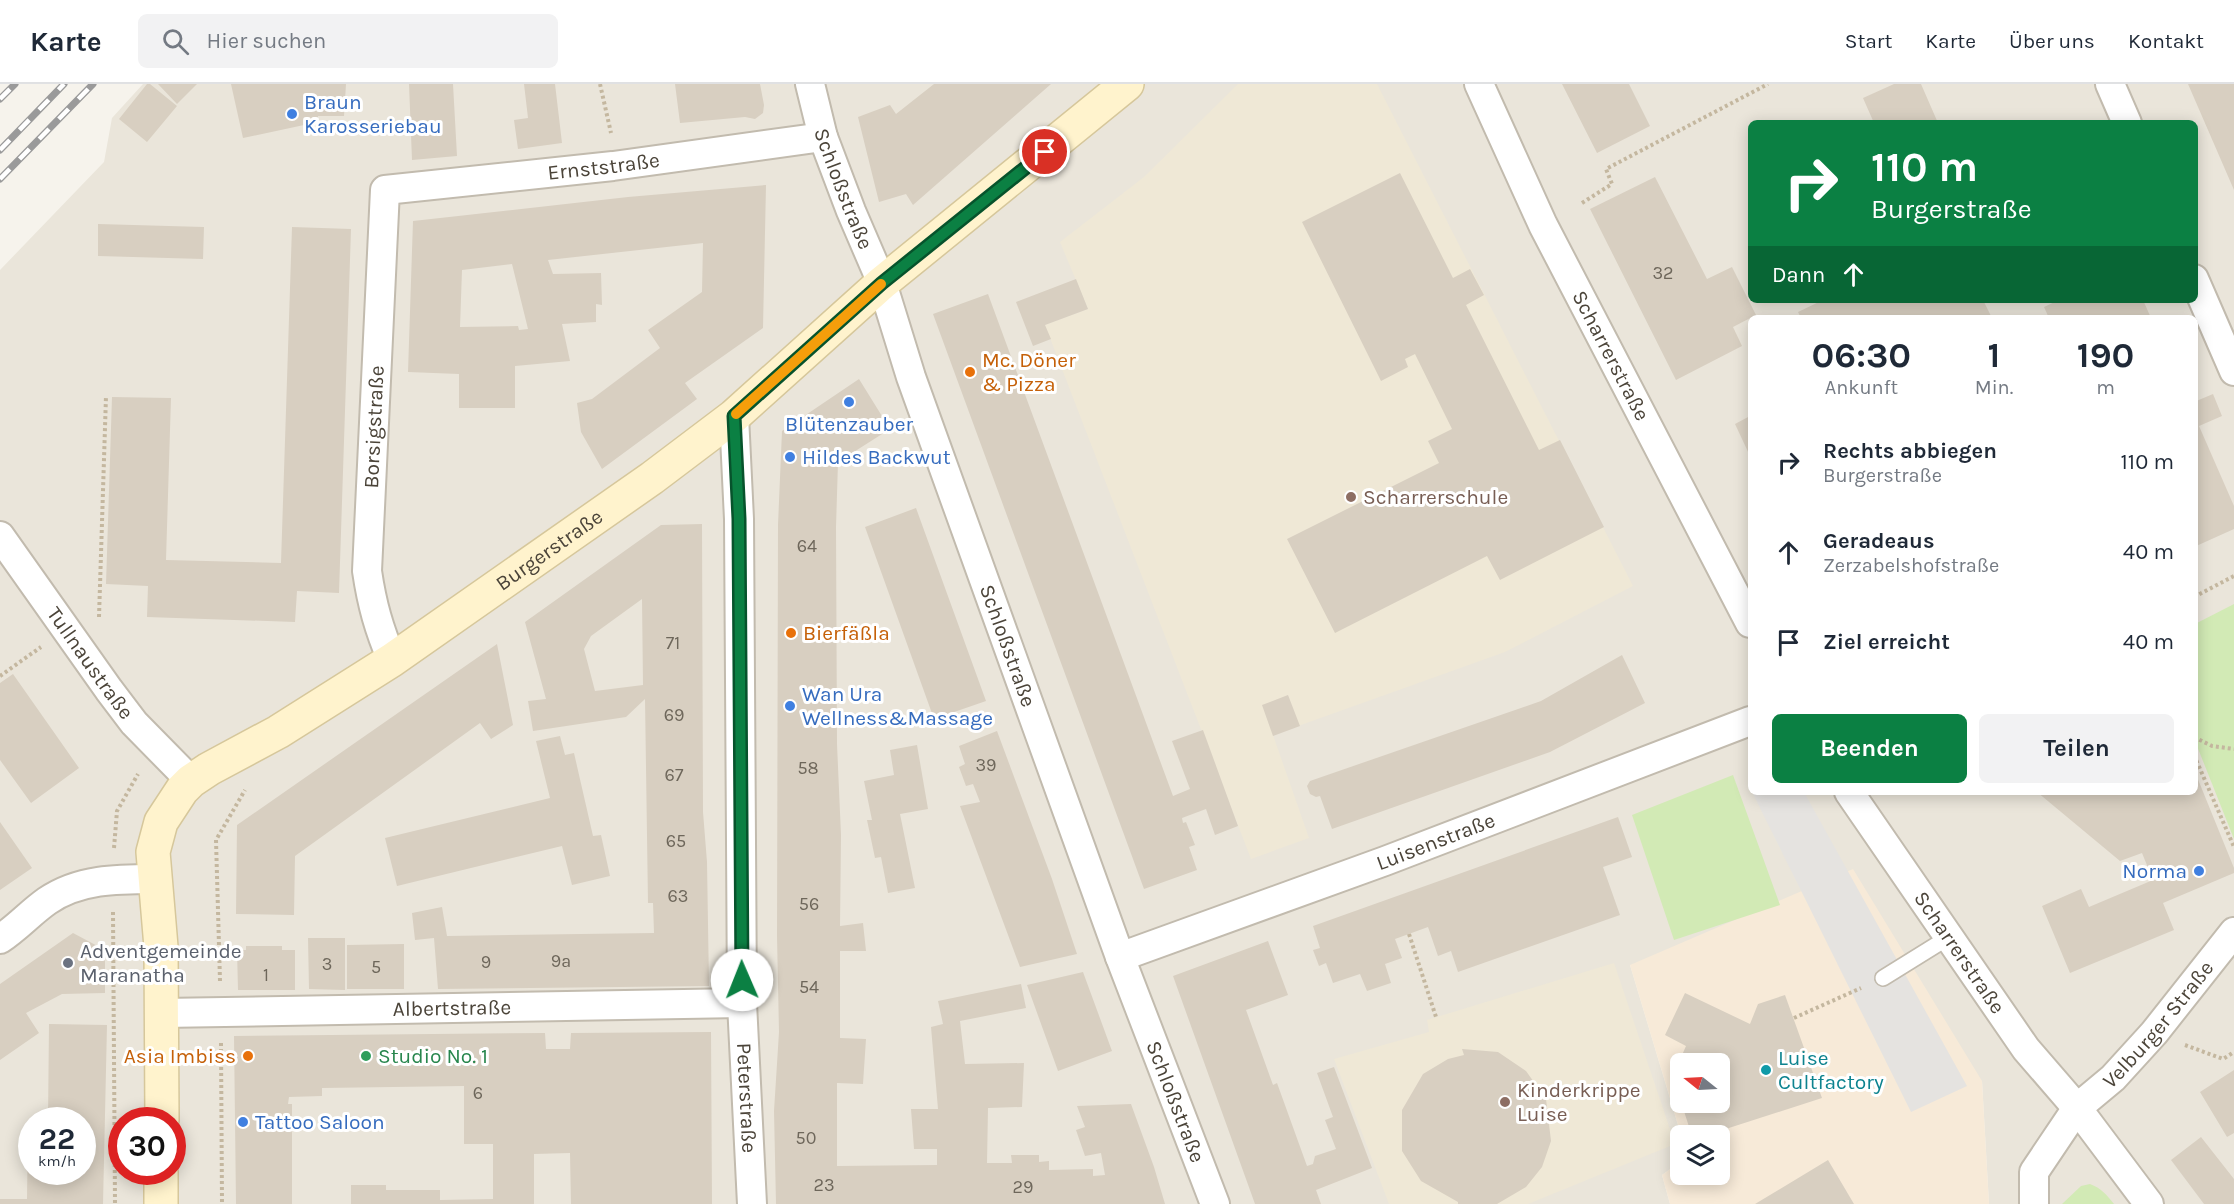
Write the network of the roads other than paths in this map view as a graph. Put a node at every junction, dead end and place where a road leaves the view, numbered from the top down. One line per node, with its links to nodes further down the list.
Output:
1 (810, 84): 6 (street, Schloßstraße)
2 (1127, 84): 8 (street, Burgerstraße)
3 (1479, 84): 13 (street, Scharrerstraße)
4 (2110, 84): 5 (street)
5 (2126, 120)
6 (823, 137): 7 (street, Ernststraße); 8 (street, Schloßstraße)
7 (386, 190): 14 (street, Borsigstraße)
8 (882, 283): 11 (street, Burgerstraße); 22 (street, Schloßstraße)
9 (2198, 288): 10 (street)
10 (2234, 371)
11 (734, 416): 14 (street, Burgerstraße); 24 (street, Peterstraße)
12 (0, 536): 16 (street, Tullnaustraße)
13 (1748, 619)
14 (393, 660): 16 (street, Burgerstraße)
15 (1748, 722): 22 (street, Luisenstraße)
16 (191, 781): 18 (street, Burgerstraße)
17 (1852, 795): 20 (street, Scharrerstraße)
18 (154, 879): 21 (street); 25 (street, Burgerstraße)
19 (2234, 932): 27 (street, Velburger Straße)
20 (1949, 937): 23 (lane); 27 (street, Scharrerstraße)
21 (0, 939)
22 (1120, 957): 31 (street, Schloßstraße)
23 (1883, 978)
24 (742, 1003): 25 (street, Albertstraße); 30 (street, Peterstraße)
25 (162, 1013): 26 (street, Burgerstraße)
26 (162, 1107)
27 (2077, 1108): 32 (street); 33 (street, Scharrerstraße)
28 (161, 1185): 29 (street)
29 (161, 1204)
30 (752, 1204)
31 (1215, 1204)
32 (2034, 1204)
33 (2149, 1204)

